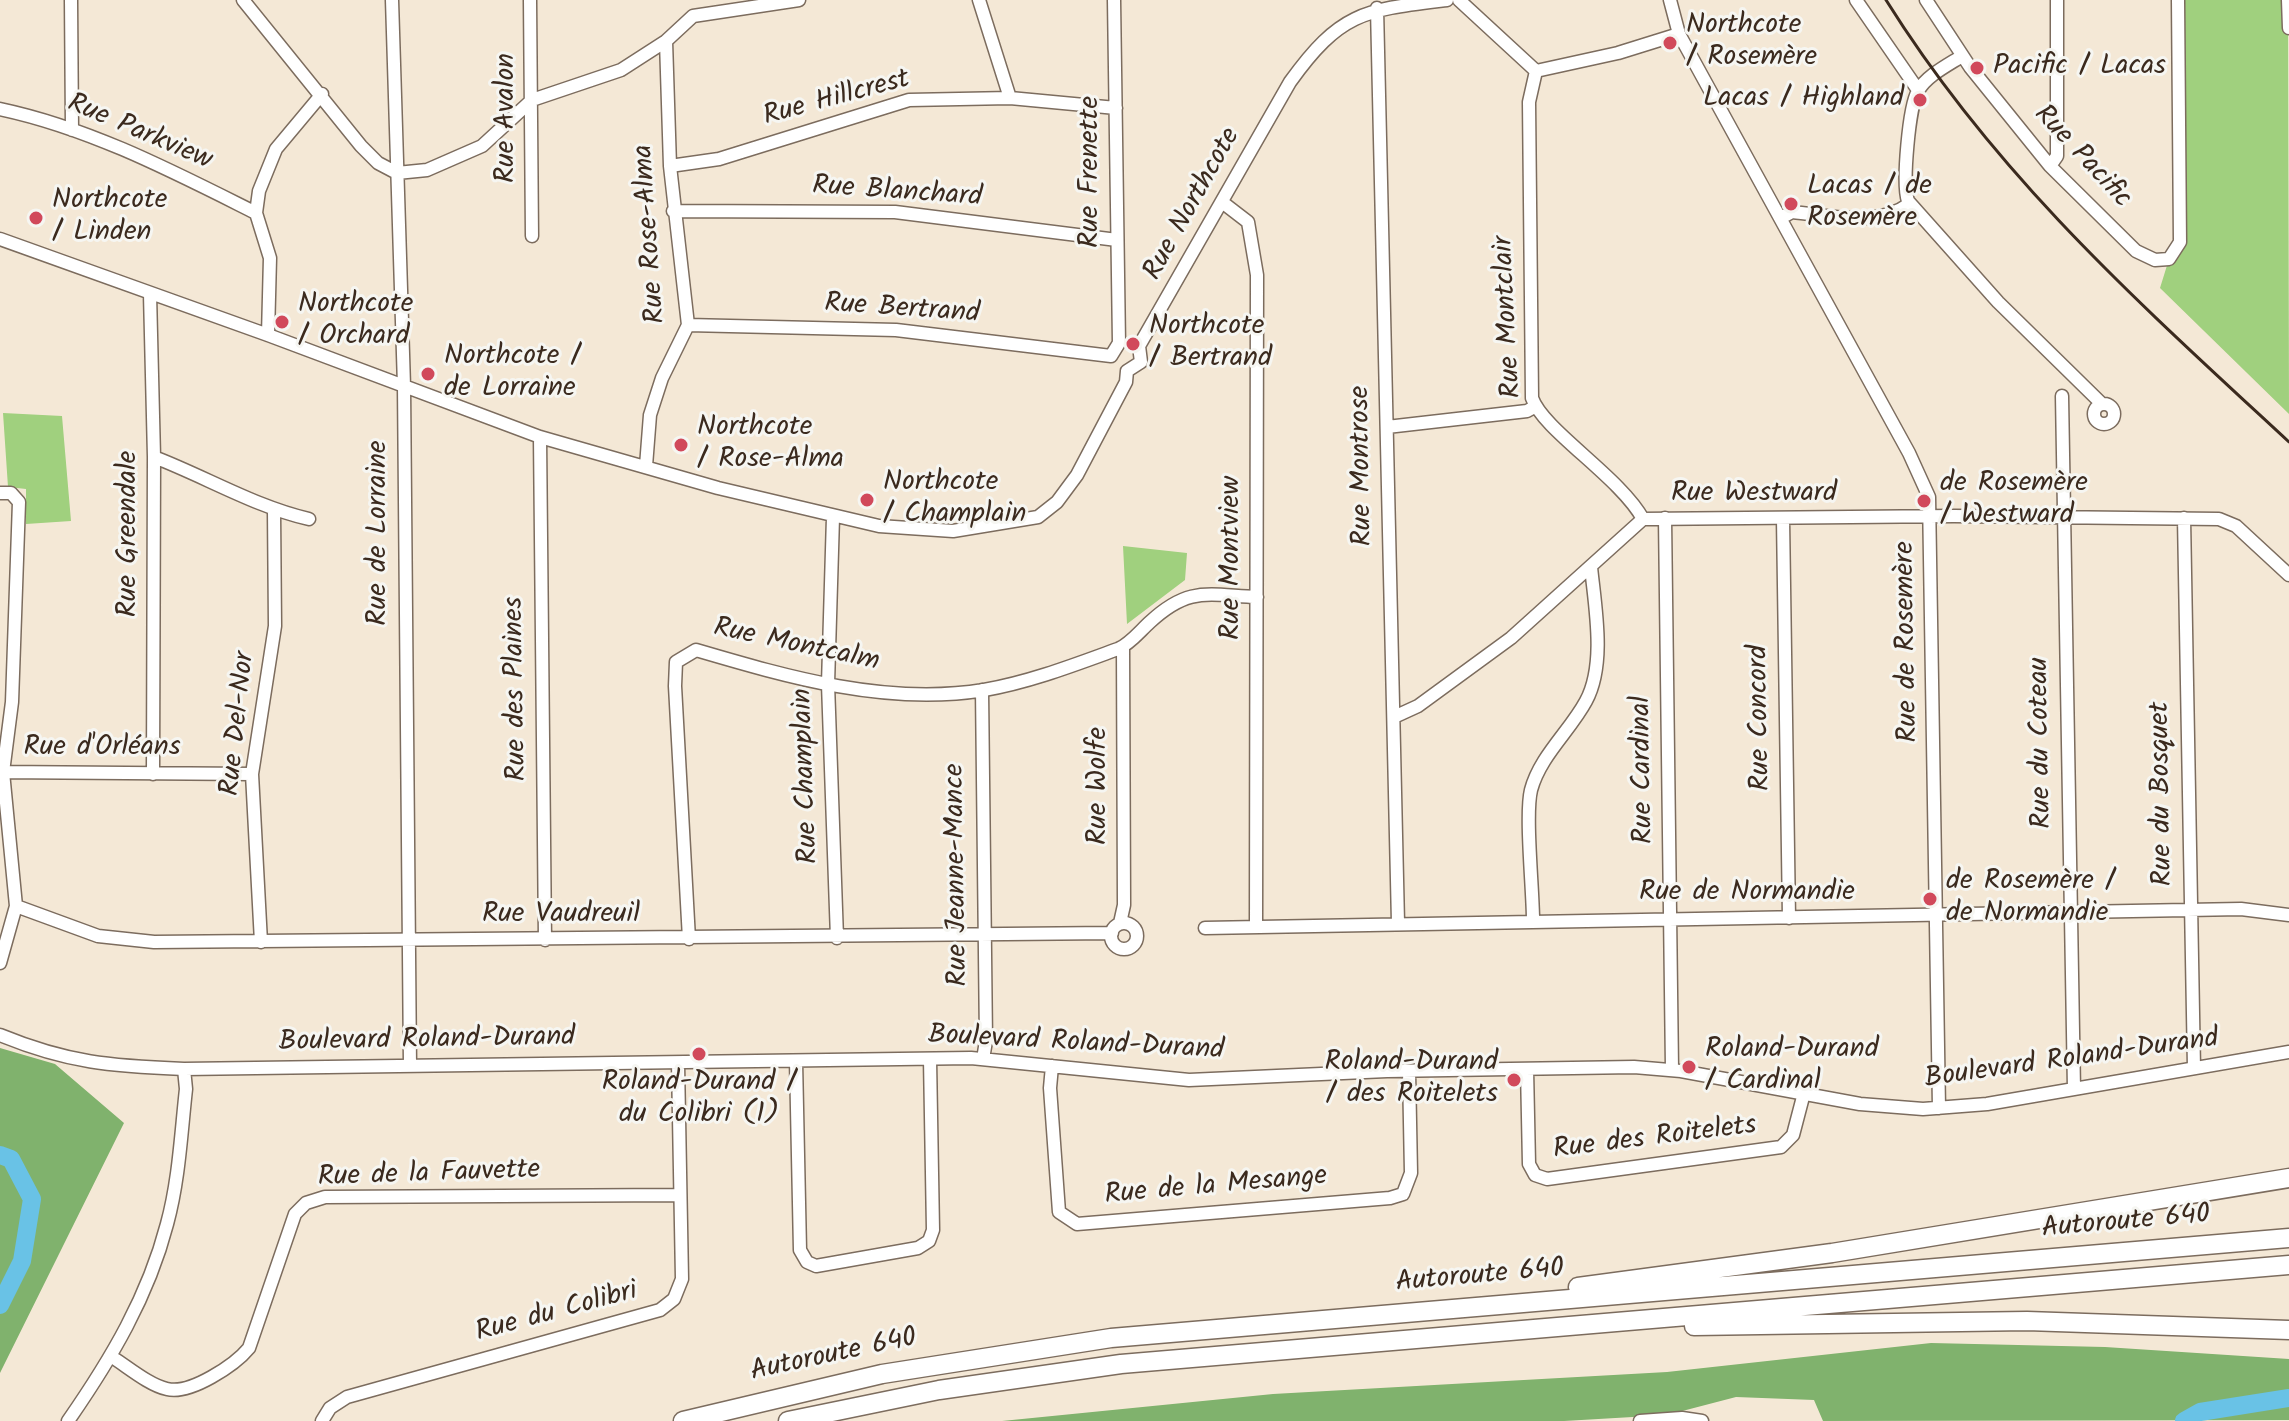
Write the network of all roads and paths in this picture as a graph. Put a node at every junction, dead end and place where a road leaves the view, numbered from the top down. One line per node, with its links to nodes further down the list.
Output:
1 (71, 0): 30 (street)
2 (243, 0): 25 (street)
3 (392, 0): 33 (street, Rue de Lorraine)
4 (530, 0): 27 (street, Rue Avalon)
5 (691, 0): 18 (street)
6 (799, 0): 18 (street)
7 (979, 0): 26 (street)
8 (1114, 0): 28 (street, Rue Frenette)
9 (1447, 0): 17 (street, Rue Northcote)
10 (1459, 0): 23 (street)
11 (1670, 0): 20 (street, Rue de Rosemère)
12 (1856, 0): 24 (street)
13 (1926, 0): 22 (street, Rue Pacific)
14 (2057, 0): 32 (street)
15 (2178, 0): 32 (street, Rue Pacific)
16 (2288, 0): 19 (street)
17 (1377, 8): 34 (street, Rue Northcote); 53 (street, Rue Montrose)
18 (693, 16): 21 (street)
19 (2289, 28)
20 (1679, 34): 23 (street); 38 (street, Rue de Rosemère)
21 (666, 41): 27 (street); 31 (street, Rue Rose-Alma)
22 (1962, 56): 24 (street); 32 (street, Rue Pacific)
23 (1536, 71): 52 (street, Rue Montclair)
24 (1918, 90): 35 (street)
25 (322, 94): 33 (street); 37 (street)
26 (1010, 98): 28 (street, Rue Hillcrest); 31 (street, Rue Hillcrest)
27 (532, 100): 33 (street); 39 (street, Rue Avalon)
28 (1116, 108): 41 (street, Rue Frenette)
29 (0, 109): 30 (street, Rue Parkview)
30 (72, 130): 37 (street, Rue Parkview)
31 (670, 166): 36 (street, Rue Rose-Alma)
32 (2050, 166)
33 (397, 173): 49 (street, Rue de Lorraine)
34 (1222, 202): 46 (street, Rue Northcote); 69 (street, Rue Montview)
35 (1909, 204): 38 (street); 51 (street)
36 (673, 211): 41 (street, Rue Blanchard); 43 (street, Rue Rose-Alma)
37 (256, 213): 44 (street)
38 (1781, 218): 61 (street, Rue de Rosemère)
39 (532, 236)
40 (0, 239): 42 (street, Rue Northcote)
41 (1117, 240): 45 (street, Rue Frenette)
42 (150, 294): 44 (street, Rue Northcote); 55 (street, Rue Greendale)
43 (688, 325): 47 (street, Rue Bertrand); 56 (street, Rue Rose-Alma)
44 (268, 335): 49 (street, Rue Northcote)
45 (1119, 343): 46 (street); 47 (street)
46 (1139, 346): 48 (street, Rue Northcote)
47 (1111, 356): 48 (street)
48 (1127, 371): 60 (street, Rue Northcote)
49 (404, 386): 54 (street, Rue Northcote); 93 (street, Rue de Lorraine)
50 (2062, 396): 59 (street, Rue du Coteau)
51 (2102, 404)
52 (1536, 406): 53 (street); 65 (street, Rue Montclair)
53 (1387, 427): 73 (street, Rue Montrose)
54 (540, 437): 56 (street, Rue Northcote); 92 (street, Rue des Plaines)
55 (154, 457): 58 (street); 75 (street, Rue Greendale)
56 (646, 466): 60 (street, Rue Northcote)
57 (0, 493): 74 (street)
58 (274, 511): 64 (street); 76 (street, Rue Del-Nor)
59 (2064, 516): 61 (street, Rue Westward); 63 (street, Rue Westward); 79 (street, Rue du Coteau)
60 (833, 517): 71 (street, Rue Champlain)
61 (1931, 517): 66 (street, Rue Westward); 81 (street, Rue de Rosemère)
62 (1665, 518): 65 (street, Rue Westward); 66 (street, Rue Westward); 82 (street, Rue Cardinal)
63 (2184, 518): 68 (street, Rue Westward); 78 (street, Rue du Bosquet)
64 (309, 519)
65 (1643, 519): 67 (street, Rue Westward)
66 (1783, 519): 83 (street, Rue Concord)
67 (1591, 567): 73 (street, Rue Westward); 84 (street)
68 (2289, 575)
69 (1257, 597): 70 (street, Rue Montcalm); 86 (street, Rue Montview)
70 (1123, 647): 72 (street, Rue Montcalm); 87 (street, Rue Wolfe)
71 (828, 684): 72 (street, Rue Montcalm); 90 (street, Rue Champlain); 91 (street, Rue Montcalm)
72 (982, 690): 89 (street, Rue Jeanne-Mance)
73 (1394, 717): 85 (street, Rue Montrose)
74 (2, 772): 75 (street, Rue d'Orléans); 77 (street)
75 (153, 774): 76 (street, Rue d'Orléans)
76 (252, 774): 94 (street, Rue Del-Nor)
77 (16, 906): 94 (street, Rue Vaudreuil); 95 (street)
78 (2190, 911): 79 (street, Rue de Normandie); 80 (street, Rue de Normandie); 104 (street, Rue du Bosquet)
79 (2069, 914): 81 (street, Rue de Normandie); 109 (street, Rue du Coteau)
80 (2289, 915)
81 (1936, 916): 83 (street, Rue de Normandie); 111 (street, Rue de Rosemère)
82 (1671, 918): 83 (street, Rue de Normandie); 84 (street, Rue de Normandie); 107 (street, Rue Cardinal)
83 (1789, 918)
84 (1533, 920): 85 (street, Rue de Normandie)
85 (1398, 923): 86 (street, Rue de Normandie)
86 (1256, 927): 88 (street, Rue de Normandie)
87 (1116, 928): 89 (street, Rue Vaudreuil)
88 (1205, 928)
89 (982, 935): 90 (street, Rue Vaudreuil); 99 (street, Rue Jeanne-Mance)
90 (837, 938): 91 (street, Rue Vaudreuil)
91 (689, 939): 92 (street, Rue Vaudreuil)
92 (545, 940): 93 (street, Rue Vaudreuil)
93 (406, 941): 94 (street, Rue Vaudreuil); 102 (street, Rue de Lorraine)
94 (261, 942)
95 (0, 963)
96 (0, 1035): 105 (street, Boulevard Roland-Durand)
97 (2289, 1052): 104 (street, Boulevard Roland-Durand)
98 (930, 1059): 99 (street, Boulevard Roland-Durand); 100 (street, Boulevard Roland-Durand); 100 (street)
99 (983, 1059): 103 (street, Boulevard Roland-Durand)
100 (796, 1061): 101 (street, Boulevard Roland-Durand)
101 (678, 1063): 102 (street, Boulevard Roland-Durand); 113 (street, Rue du Colibri)
102 (410, 1066): 105 (street, Boulevard Roland-Durand)
103 (1052, 1066): 108 (street, Boulevard Roland-Durand); 108 (street, Rue de la Mesange)
104 (2194, 1068): 109 (street, Boulevard Roland-Durand)
105 (184, 1069): 119 (street)
106 (1527, 1069): 107 (street, Boulevard Roland-Durand); 108 (street, Boulevard Roland-Durand); 110 (street, Rue des Roitelets)
107 (1672, 1069): 110 (street, Boulevard Roland-Durand)
108 (1409, 1071)
109 (2074, 1089): 111 (street, Boulevard Roland-Durand)
110 (1804, 1093): 111 (street, Boulevard Roland-Durand)
111 (1939, 1108)
112 (2289, 1178): 116 (highway)
113 (678, 1195): 119 (street, Rue de la Fauvette); 121 (street, Rue du Colibri)
114 (2289, 1238): 116 (highway, Autoroute 640)
115 (2289, 1265): 117 (highway, Autoroute 640)
116 (1429, 1311): 122 (highway, Autoroute 640)
117 (1551, 1327): 118 (highway); 123 (highway, Autoroute 640)
118 (2289, 1330)
119 (112, 1357): 120 (street)
120 (68, 1421)
121 (322, 1421)
122 (683, 1421)
123 (788, 1421)
124 (1640, 1421): 125 (street)
125 (1702, 1421)

